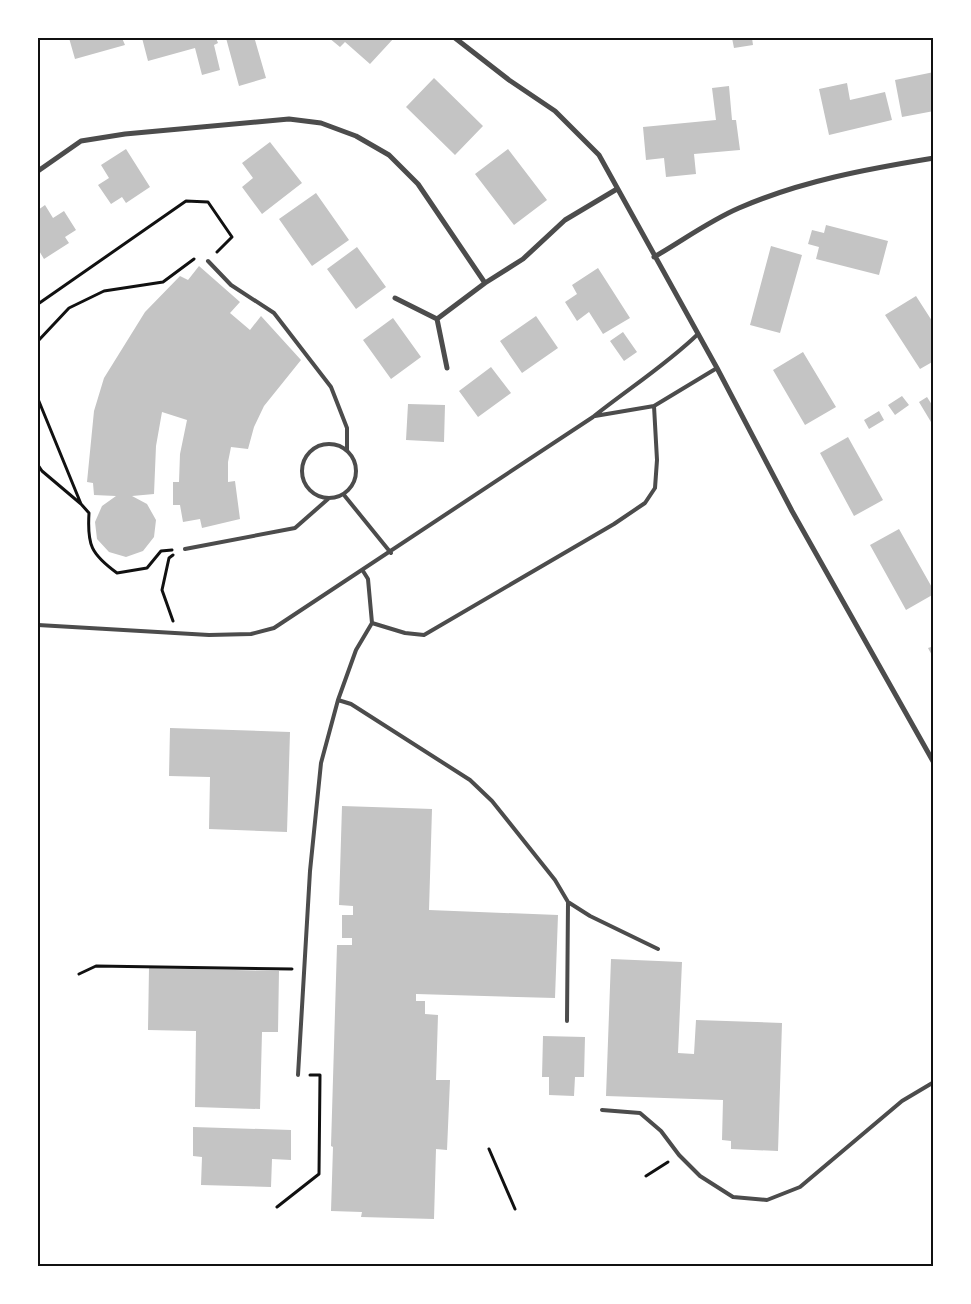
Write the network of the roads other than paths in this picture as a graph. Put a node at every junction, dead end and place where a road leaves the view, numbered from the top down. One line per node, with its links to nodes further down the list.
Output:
1 (455, 38): 4 (street)
2 (934, 158): 5 (street)
3 (38, 171): 7 (street)
4 (617, 189): 5 (street); 7 (street)
5 (654, 257): 10 (street)
6 (208, 261): 15 (lane)
7 (485, 283): 9 (street)
8 (395, 298): 9 (street)
9 (437, 319): 11 (street)
10 (698, 334): 12 (street); 14 (lane)
11 (447, 368)
12 (717, 368): 13 (lane); 24 (street)
13 (654, 406): 14 (lane); 21 (lane)
14 (593, 417): 19 (lane)
15 (347, 450): 16 (lane); 17 (lane)
16 (344, 494): 17 (lane); 19 (lane)
17 (328, 499): 18 (lane)
18 (185, 549)
19 (391, 553): 20 (lane)
20 (364, 571): 21 (lane); 22 (lane)
21 (372, 623): 23 (lane)
22 (38, 625)
23 (338, 700): 25 (lane); 28 (lane)
24 (934, 763)
25 (568, 902): 26 (lane); 27 (lane)
26 (658, 949)
27 (567, 1021)
28 (298, 1075)
29 (934, 1082): 30 (lane)
30 (602, 1110)

